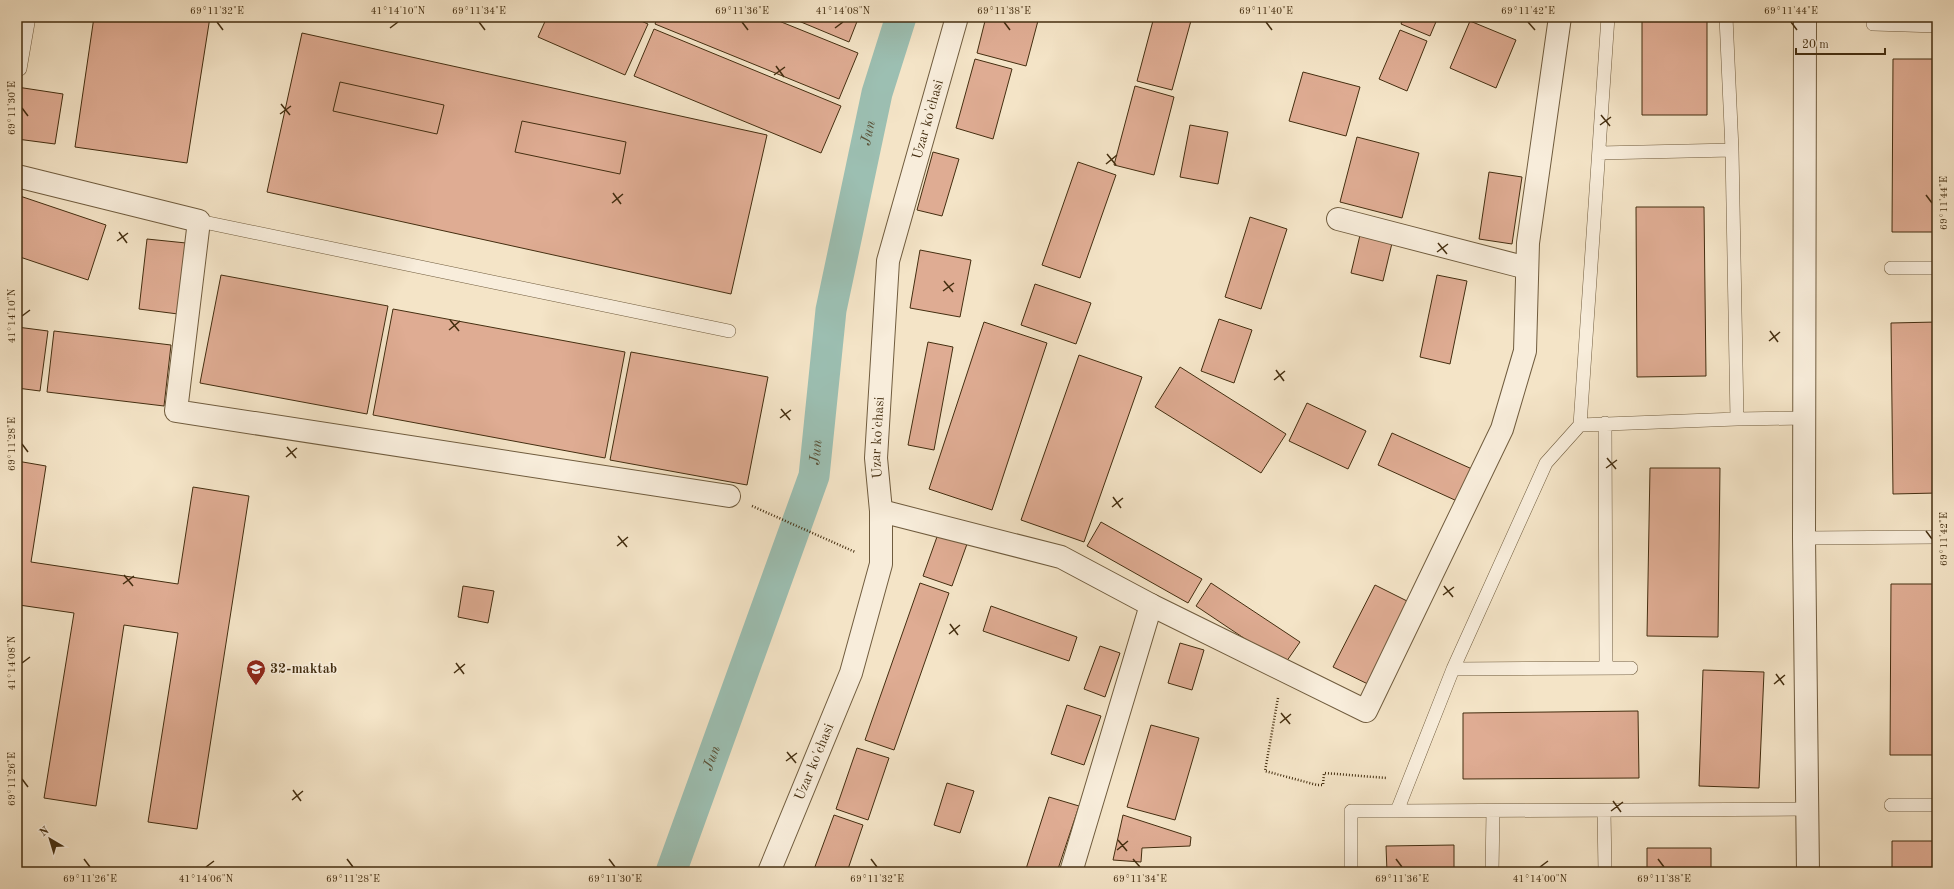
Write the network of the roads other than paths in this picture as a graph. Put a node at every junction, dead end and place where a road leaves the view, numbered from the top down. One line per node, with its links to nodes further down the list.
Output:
1 (29, 17): 9 (lane)
2 (957, 17): 24 (street, Uzar ko'chasi)
3 (1560, 17): 15 (street)
4 (1608, 17): 11 (lane)
5 (1726, 17): 10 (lane)
6 (1805, 17): 19 (street)
7 (1874, 17): 8 (lane)
8 (1937, 26)
9 (20, 69)
10 (1732, 150): 11 (lane); 20 (lane)
11 (1598, 153): 22 (lane)
12 (17, 176): 14 (street)
13 (1338, 219): 15 (street)
14 (199, 221): 18 (lane); 23 (street)
15 (1527, 268): 27 (street)
16 (1891, 268): 17 (lane)
17 (1937, 268)
18 (729, 331)
19 (1804, 418): 20 (lane); 25 (street)
20 (1737, 419): 21 (lane)
21 (1605, 423): 22 (lane); 28 (lane)
22 (1580, 425): 30 (lane)
23 (729, 496)
24 (881, 511): 27 (street); 37 (street, Uzar ko'chasi)
25 (1804, 538): 26 (lane); 33 (street)
26 (1937, 538)
27 (1150, 605): 38 (street)
28 (1606, 668): 29 (lane); 30 (lane)
29 (1631, 668)
30 (1453, 669): 34 (lane)
31 (1891, 805): 32 (lane)
32 (1937, 805)
33 (1807, 809): 36 (lane); 42 (street)
34 (1397, 811): 35 (lane); 39 (lane)
35 (1493, 811): 36 (lane); 40 (lane)
36 (1604, 811): 41 (lane)
37 (769, 872)
38 (1071, 872)
39 (1351, 872)
40 (1492, 872)
41 (1605, 872)
42 (1808, 872)

